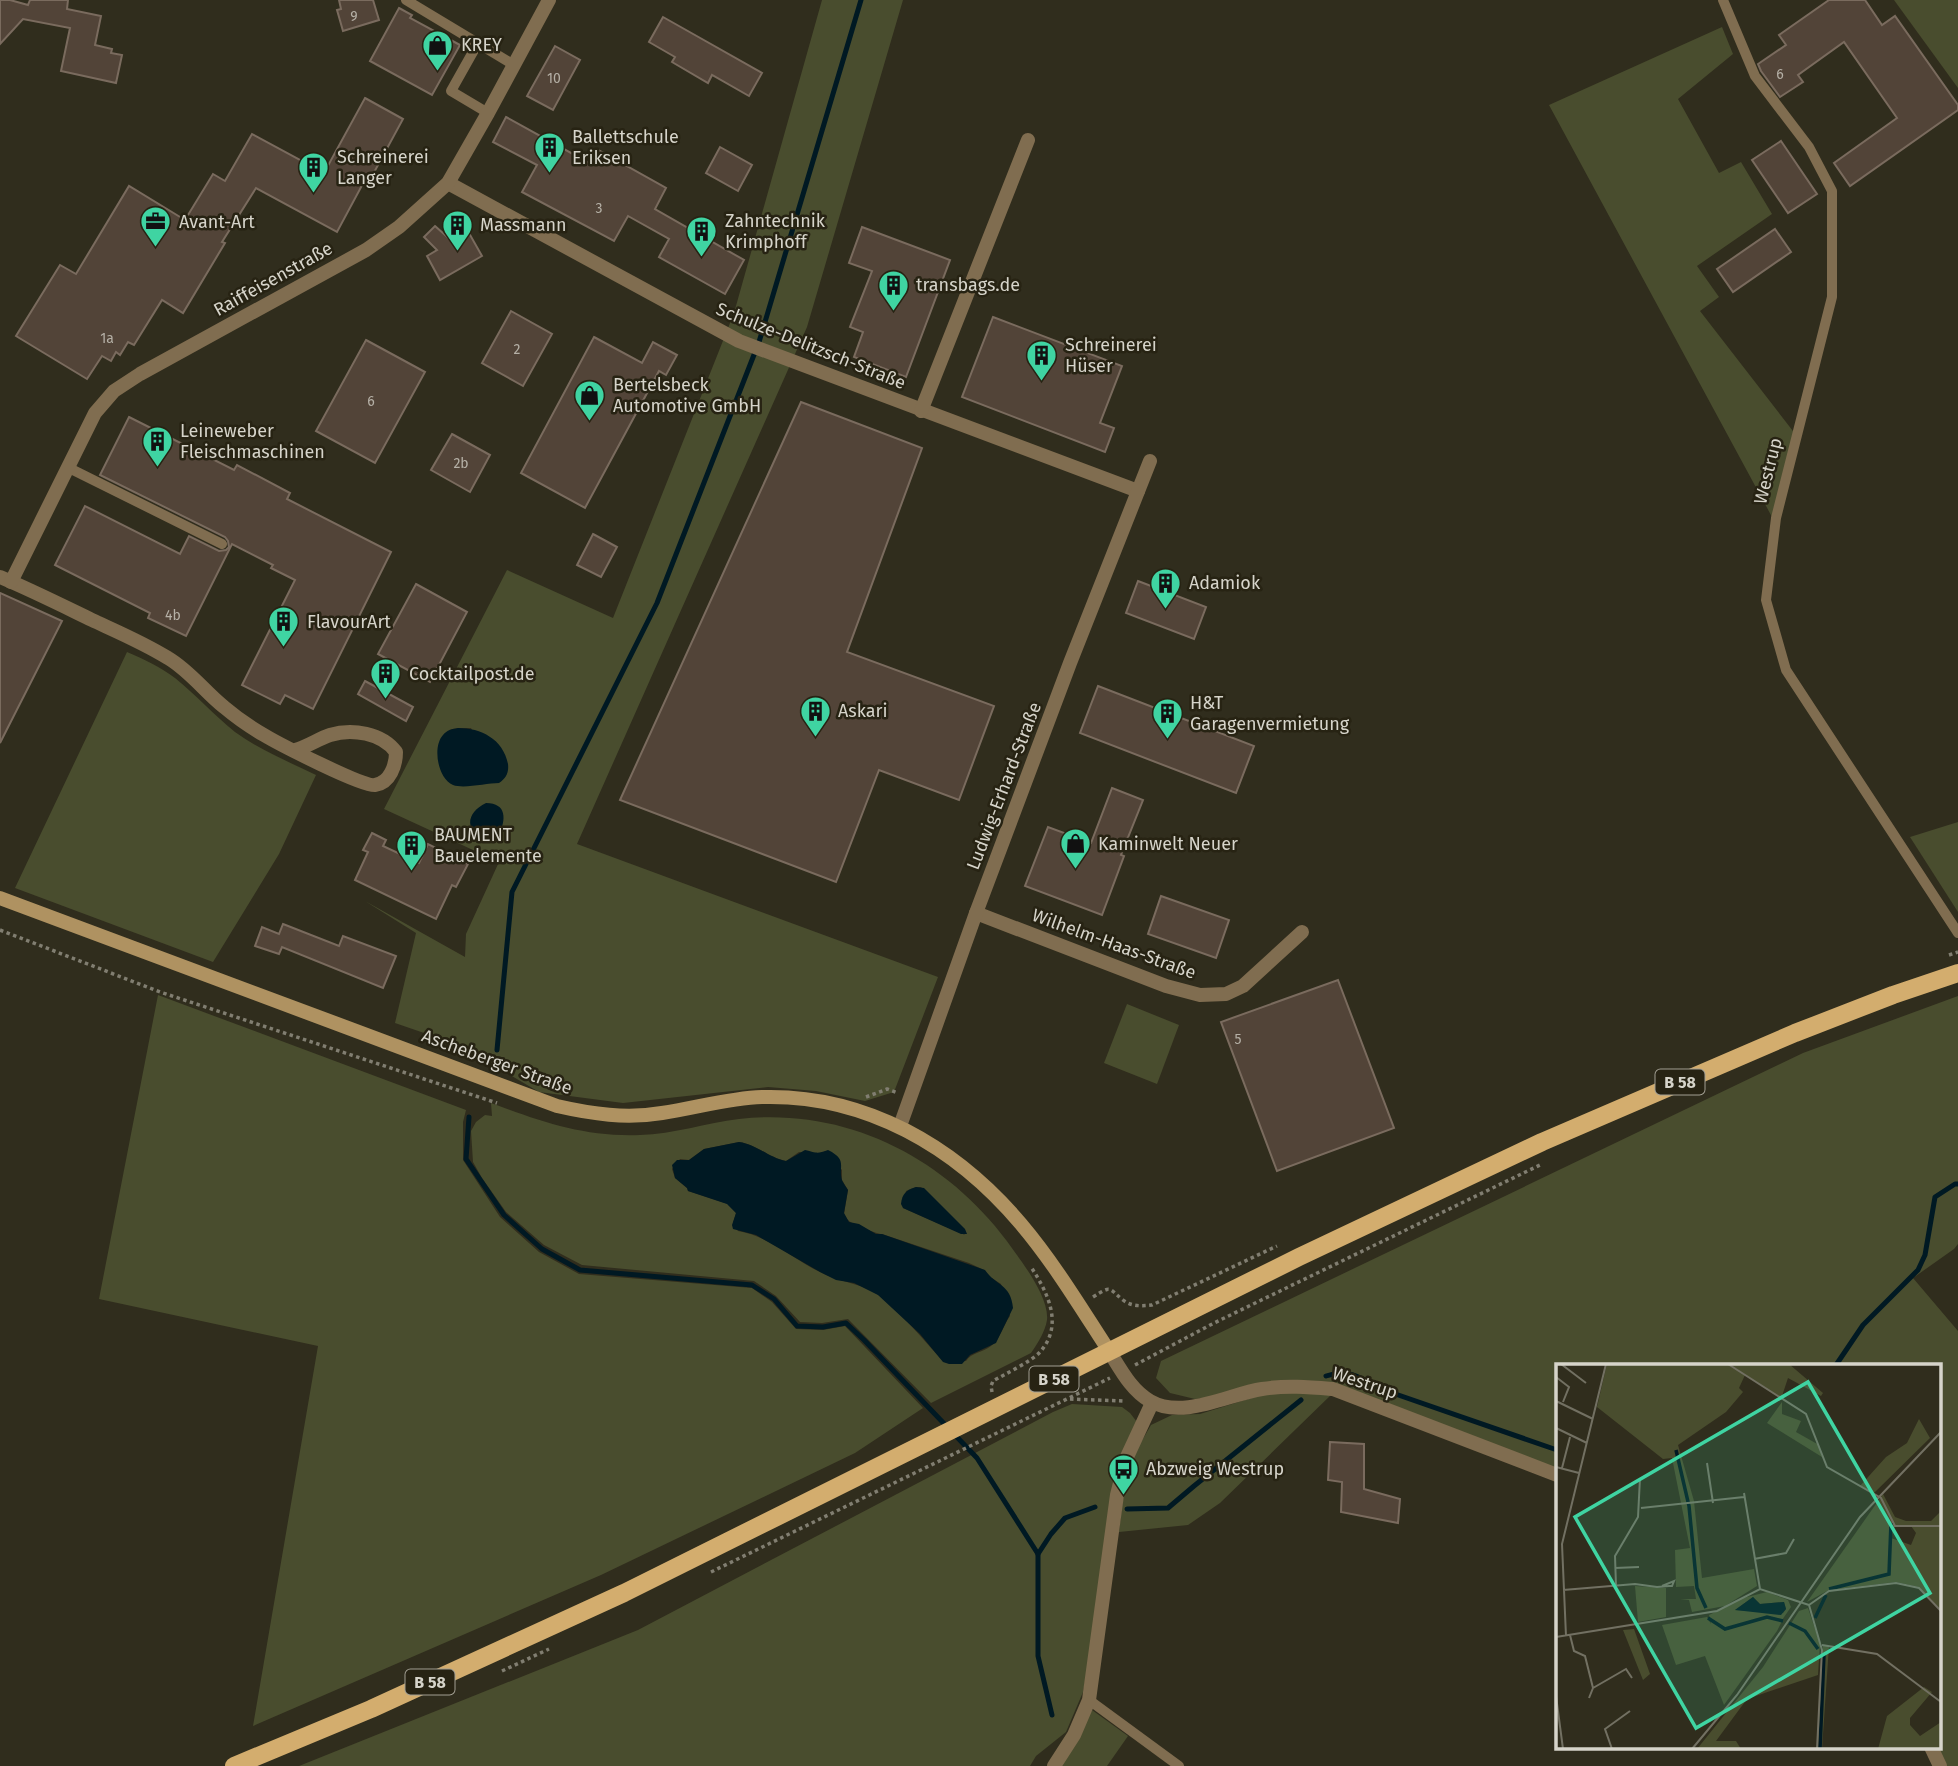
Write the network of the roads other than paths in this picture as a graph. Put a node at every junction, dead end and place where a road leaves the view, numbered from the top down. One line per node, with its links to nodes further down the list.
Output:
1 (407, 0): 4 (lane)
2 (549, 0): 5 (street, Raiffeisenstraße)
3 (1723, 0): 19 (lane, Westrup)
4 (478, 43): 5 (lane); 6 (lane)
5 (514, 65): 6 (street, Raiffeisenstraße)
6 (488, 113): 8 (street, Raiffeisenstraße)
7 (1028, 140): 9 (street)
8 (448, 183): 9 (street, Schulze-Delitzsch-Straße); 11 (street, Raiffeisenstraße)
9 (921, 411): 12 (street, Schulze-Delitzsch-Straße)
10 (1150, 461): 12 (street, Ludwig-Erhard-Straße)
11 (67, 467): 13 (lane); 14 (street, Raiffeisenstraße)
12 (1138, 491): 17 (street, Ludwig-Erhard-Straße)
13 (222, 544)
14 (6, 579): 15 (street, Raiffeisenstraße)
15 (295, 750): 15 (street, Raiffeisenstraße)
16 (0, 898): 21 (street, Ascheberger Straße)
17 (976, 914): 18 (street, Wilhelm-Haas-Straße); 21 (street, Ludwig-Erhard-Straße)
18 (1302, 932)
19 (1958, 933)
20 (1958, 972): 22 (main road, B 58)
21 (900, 1126): 22 (street, Ascheberger Straße)
22 (1109, 1352): 23 (street); 27 (main road, B 58)
23 (1152, 1403): 24 (street, Westrup); 25 (street)
24 (1556, 1475)
25 (1089, 1700): 28 (street); 29 (lane)
26 (1931, 1748): 30 (street)
27 (234, 1766)
28 (1054, 1766)
29 (1179, 1766)
30 (1940, 1766)

